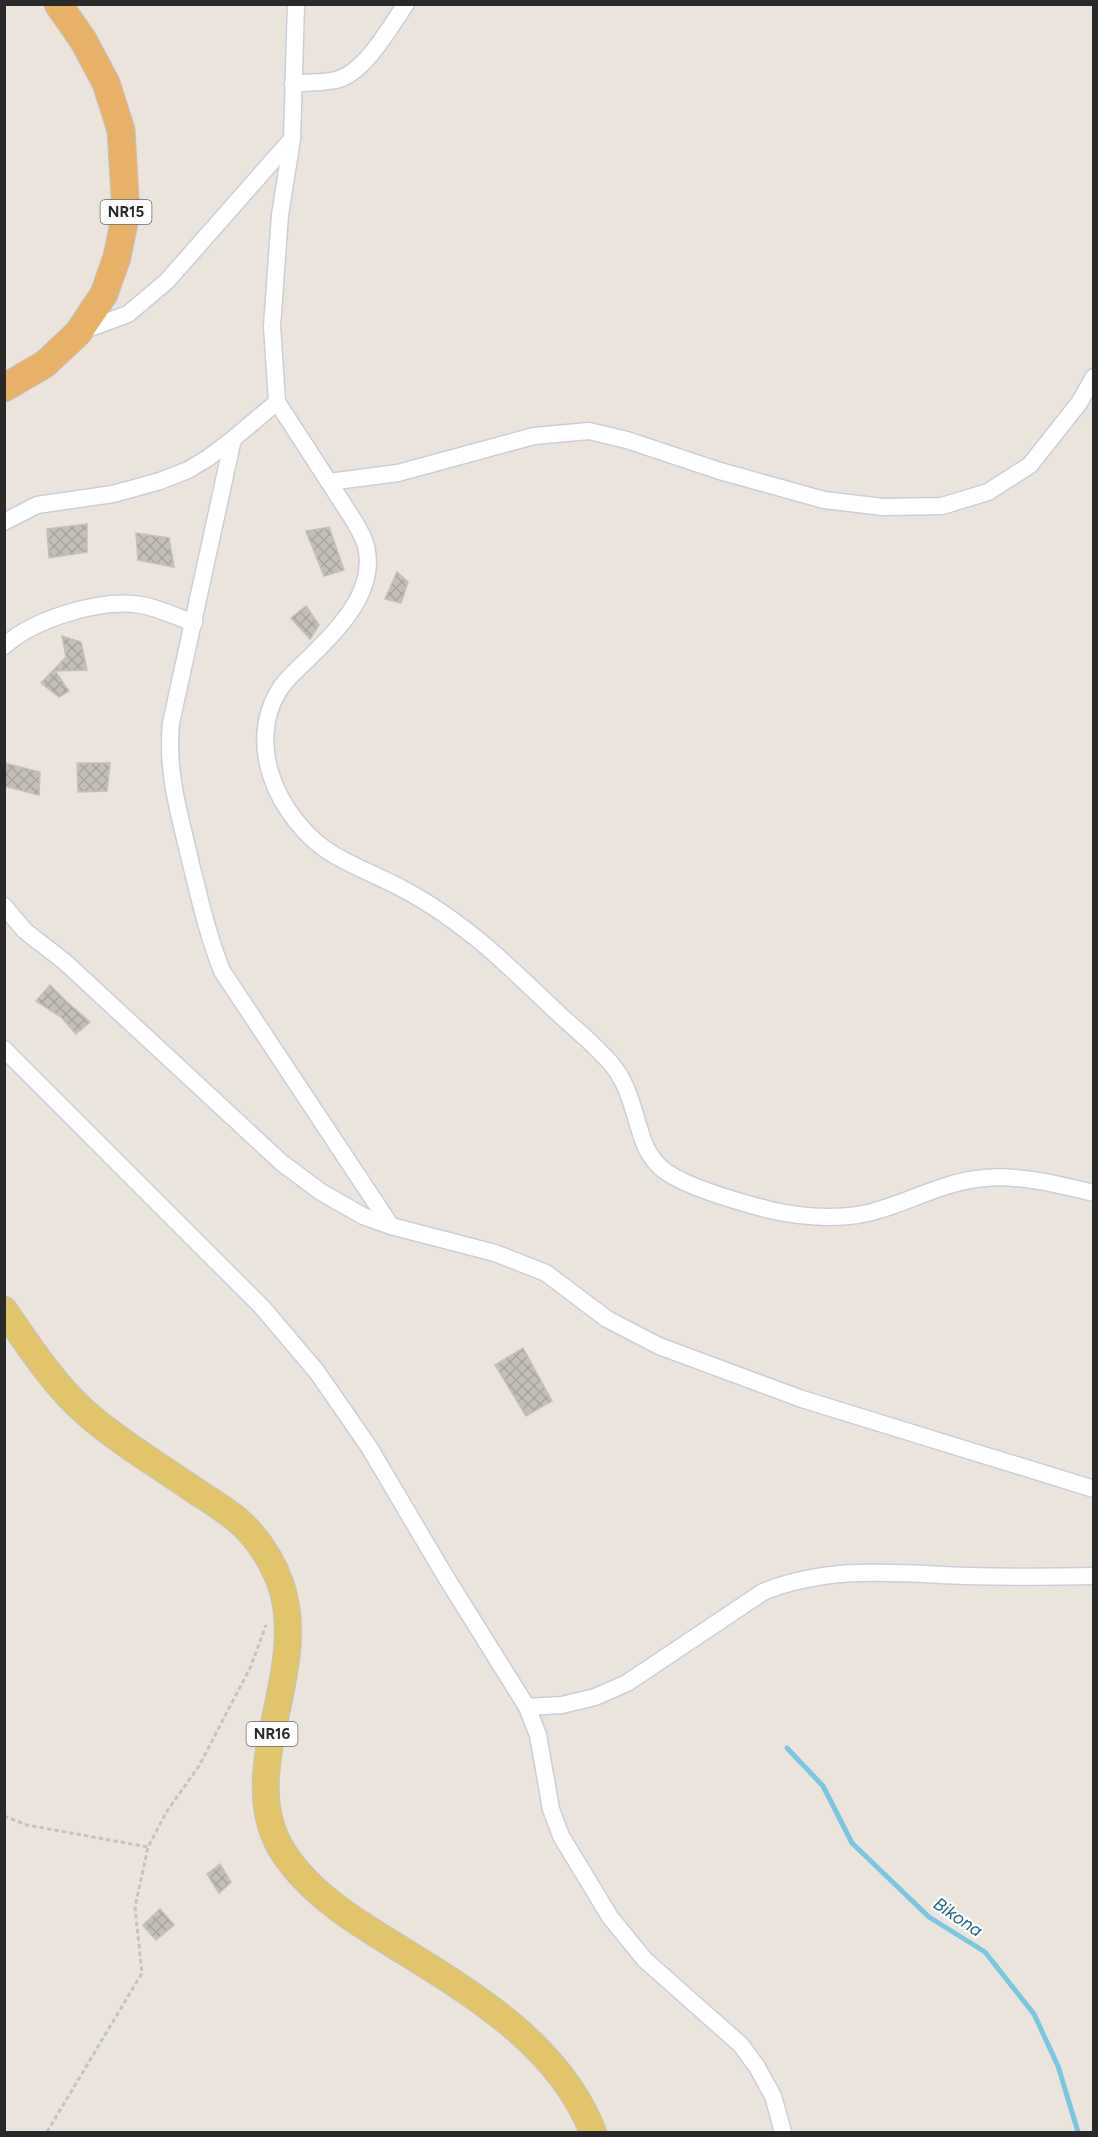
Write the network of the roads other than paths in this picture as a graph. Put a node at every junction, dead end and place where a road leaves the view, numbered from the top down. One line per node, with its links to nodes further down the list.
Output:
1 (58, 4): 6 (highway, NR15)
2 (296, 4): 4 (street)
3 (406, 4): 4 (street)
4 (293, 84): 5 (street)
5 (292, 139): 6 (street); 9 (street)
6 (78, 333): 8 (highway, NR15)
7 (1094, 377): 11 (street)
8 (4, 388)
9 (277, 402): 10 (street); 11 (street)
10 (233, 439): 12 (street); 13 (street)
11 (328, 482): 17 (street)
12 (4, 522)
13 (194, 623): 14 (street); 18 (street)
14 (4, 646)
15 (4, 906): 18 (street)
16 (4, 1049): 22 (street)
17 (1094, 1193)
18 (391, 1226): 20 (street)
19 (4, 1310): 23 (main road, NR16)
20 (1094, 1489)
21 (1094, 1576): 22 (street)
22 (527, 1707): 24 (street)
23 (593, 2133)
24 (783, 2133)

